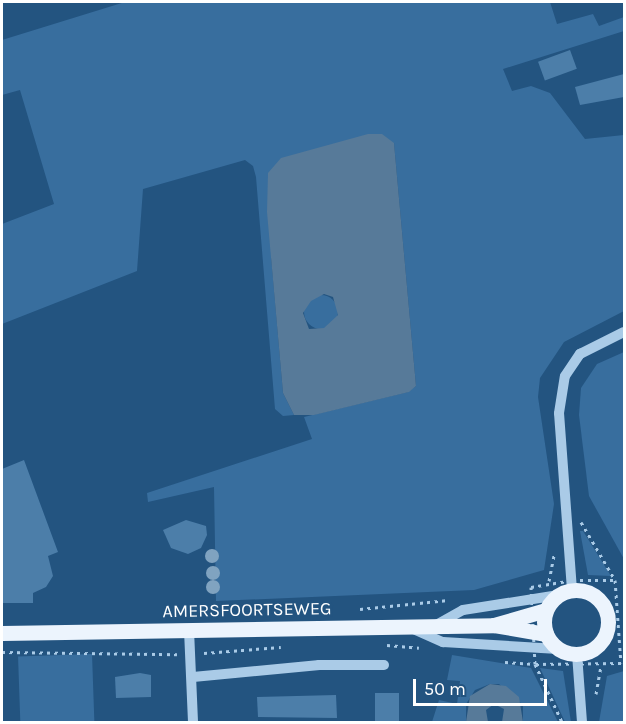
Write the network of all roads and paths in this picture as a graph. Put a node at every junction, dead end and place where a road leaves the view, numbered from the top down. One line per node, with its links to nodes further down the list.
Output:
1 (624, 332): 2 (street)
2 (567, 501): 3 (path); 4 (street)
3 (615, 580): 4 (path); 5 (path)
4 (568, 588): 8 (main road); 8 (path); 10 (main road)
5 (619, 591): 6 (path); 10 (path)
6 (624, 593)
7 (455, 599): 9 (path, AMERSFOORTSEWEG)
8 (536, 608): 11 (main road, AMERSFOORTSEWEG); 12 (street); 16 (main road); 16 (path)
9 (348, 609)
10 (618, 619): 24 (main road); 25 (path)
11 (494, 625): 12 (main road, AMERSFOORTSEWEG); 16 (main road, AMERSFOORTSEWEG)
12 (434, 626): 13 (main road, AMERSFOORTSEWEG)
13 (408, 627): 14 (main road, AMERSFOORTSEWEG); 20 (street)
14 (189, 630): 15 (main road, AMERSFOORTSEWEG); 23 (street)
15 (2, 633)
16 (539, 633): 20 (path); 21 (main road)
17 (382, 644): 19 (path)
18 (287, 646): 23 (path, AMERSFOORTSEWEG)
19 (422, 648)
20 (534, 649): 21 (street); 27 (path)
21 (558, 649): 24 (main road)
22 (2, 652): 23 (path, AMERSFOORTSEWEG)
23 (192, 654): 29 (street)
24 (577, 660): 25 (path); 27 (path); 32 (street)
25 (623, 663)
26 (526, 664): 27 (path)
27 (535, 664): 31 (path)
28 (384, 665): 29 (street)
29 (193, 677): 30 (street)
30 (193, 723)
31 (562, 723)
32 (582, 723)

